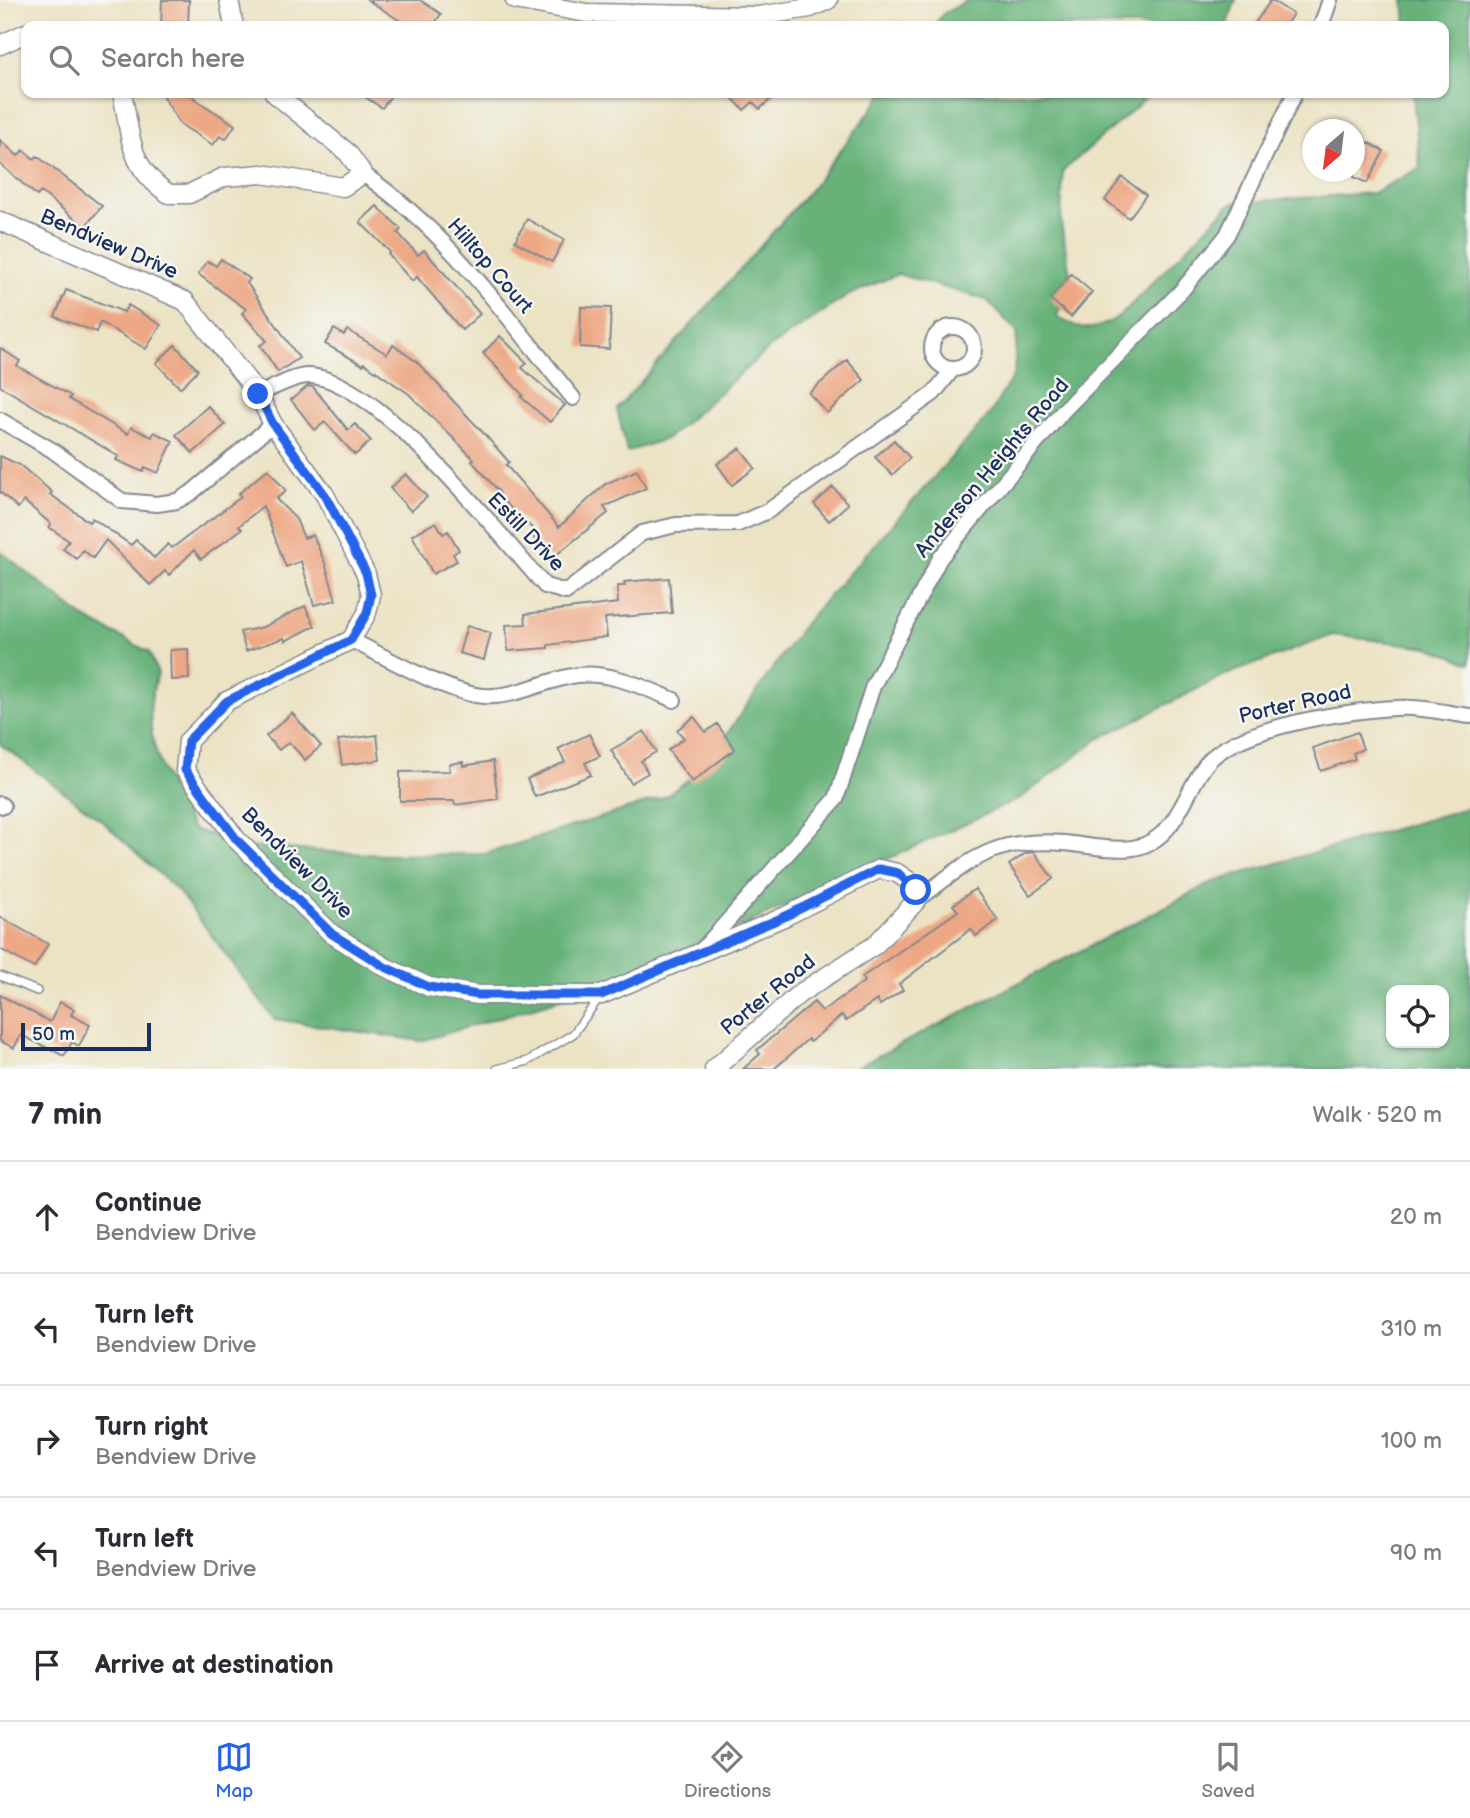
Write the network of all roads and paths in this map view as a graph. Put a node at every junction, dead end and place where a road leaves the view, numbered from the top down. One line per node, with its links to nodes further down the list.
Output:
1 (229, 0): 5 (street)
2 (515, 0): 3 (street)
3 (828, 0)
4 (1330, 0): 6 (street)
5 (233, 21)
6 (1323, 21)
7 (21, 35): 8 (street)
8 (0, 45)
9 (123, 98): 12 (street)
10 (280, 98): 12 (street)
11 (1293, 98): 23 (street, Anderson Heights Road)
12 (363, 174): 16 (street, Hilltop Court)
13 (0, 221): 15 (street, Bendview Drive)
14 (952, 370): 15 (street, Estill Drive)
15 (258, 394): 18 (street, Bendview Drive)
16 (573, 398)
17 (0, 420): 18 (street)
18 (273, 424): 19 (street, Bendview Drive)
19 (351, 640): 20 (street); 26 (street, Bendview Drive)
20 (674, 700)
21 (1470, 716): 22 (street, Porter Road)
22 (917, 900): 23 (street, Bendview Drive); 28 (street, Porter Road)
23 (699, 953): 26 (street, Bendview Drive)
24 (0, 976): 25 (lane)
25 (37, 991)
26 (601, 995): 27 (lane)
27 (497, 1069)
28 (714, 1069)

